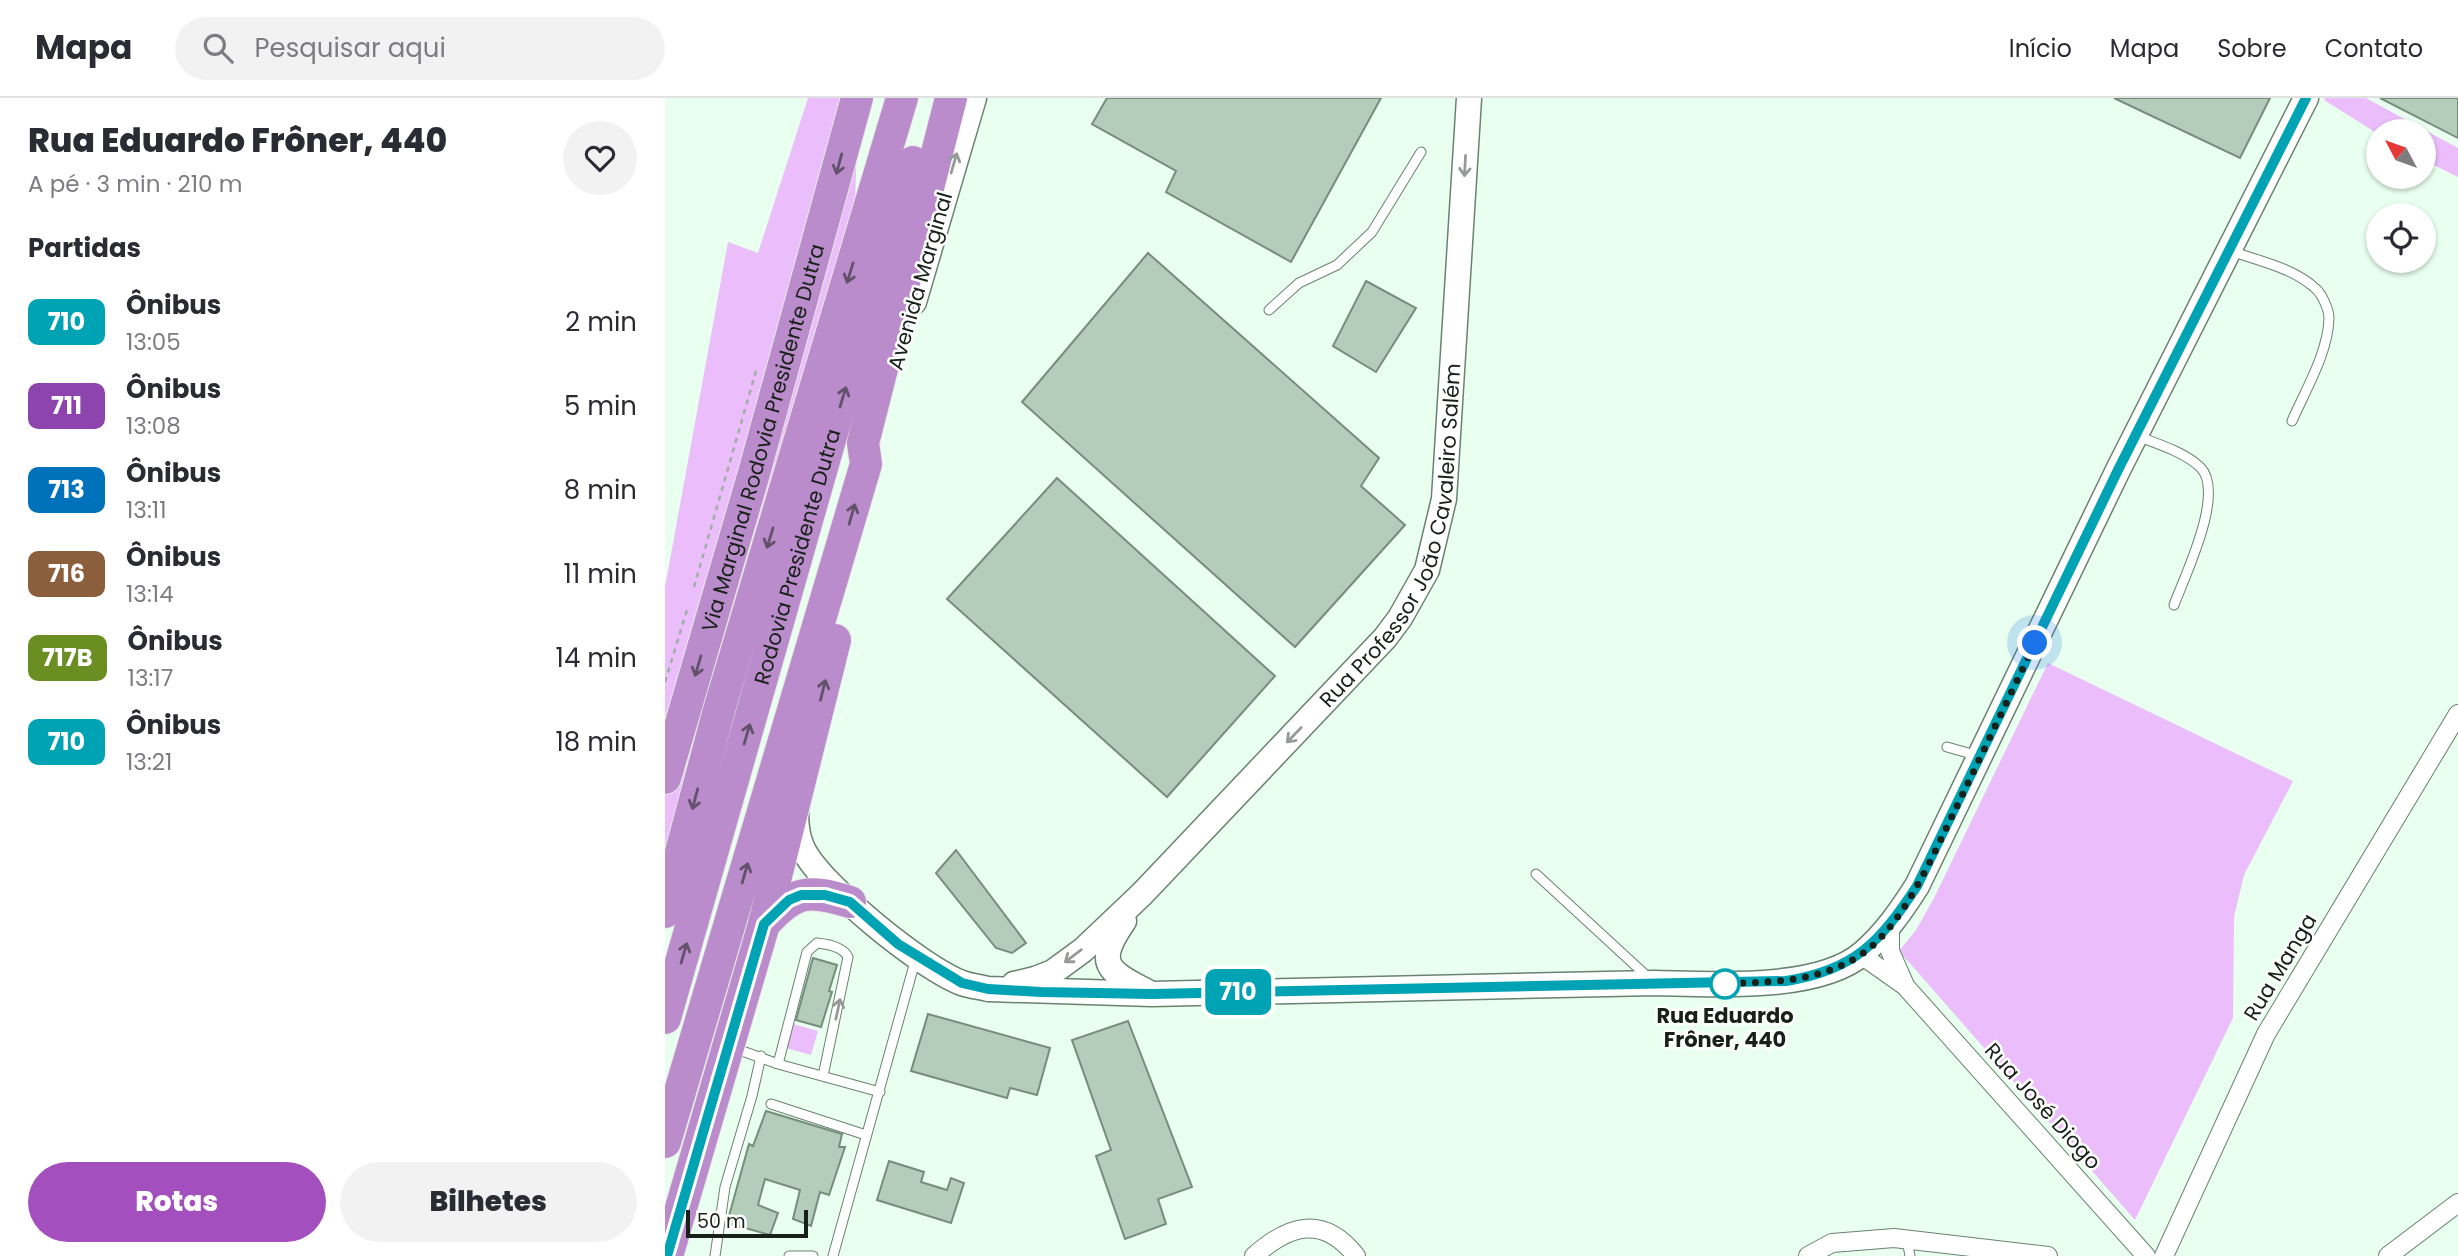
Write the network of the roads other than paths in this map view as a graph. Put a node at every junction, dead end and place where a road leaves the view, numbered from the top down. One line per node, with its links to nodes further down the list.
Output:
1 (857, 98): 19 (highway, Via Marginal Rodovia Presidente Dutra, one-way to 19)
2 (902, 98): 24 (highway, Rodovia Presidente Dutra, one-way to 24)
3 (932, 98): 33 (highway, Rodovia Presidente Dutra, one-way to 3)
4 (951, 98): 13 (highway, Rodovia Presidente Dutra)
5 (974, 98): 13 (main road, Avenida Marginal, one-way to 5)
6 (1469, 98): 22 (main road, Rua Professor João Cavaleiro Salém, one-way to 22)
7 (2306, 98): 9 (main road)
8 (1421, 152): 10 (lane)
9 (2230, 250): 11 (lane); 12 (main road)
10 (1269, 310)
11 (2292, 421)
12 (2136, 435): 15 (lane); 18 (main road)
13 (866, 464): 14 (highway, Rodovia Presidente Dutra, one-way to 13)
14 (842, 547): 20 (highway, one-way to 14); 41 (highway, Rodovia Presidente Dutra, one-way to 14)
15 (2174, 605)
16 (2458, 714): 54 (street, Rua Manga)
17 (1947, 747): 18 (lane)
18 (1981, 757): 26 (main road)
19 (666, 772)
20 (795, 804): 23 (main road); 25 (highway)
21 (1536, 874): 29 (lane)
22 (1142, 894): 31 (main road, Rua Professor João Cavaleiro Salém, one-way to 31); 32 (main road, Rua Professor João Cavaleiro Salém)
23 (850, 902): 25 (highway); 28 (main road)
24 (665, 912)
25 (764, 924): 34 (highway)
26 (1890, 926): 27 (main road); 30 (street, Rua José Diogo)
27 (1861, 955): 29 (main road); 30 (street, Rua José Diogo)
28 (917, 957): 31 (main road); 38 (lane)
29 (1654, 983): 32 (main road)
30 (1905, 986): 53 (street, Rua José Diogo)
31 (988, 989): 32 (main road)
32 (1152, 994)
33 (665, 1018)
34 (729, 1046): 35 (lane); 44 (highway)
35 (761, 1056): 36 (lane); 45 (lane)
36 (778, 1063): 37 (lane); 37 (lane, one-way to 36)
37 (823, 1076): 38 (lane)
38 (880, 1092): 40 (lane)
39 (771, 1104): 40 (lane)
40 (866, 1135): 48 (lane)
41 (665, 1142)
42 (2458, 1203): 55 (street)
43 (1909, 1248): 51 (street); 52 (street)
44 (667, 1256)
45 (715, 1256)
46 (789, 1256): 47 (lane)
47 (813, 1256)
48 (833, 1256)
49 (1254, 1256): 50 (street)
50 (1356, 1256)
51 (1808, 1256)
52 (2048, 1256)
53 (2146, 1256)
54 (2164, 1256)
55 (2388, 1256)

